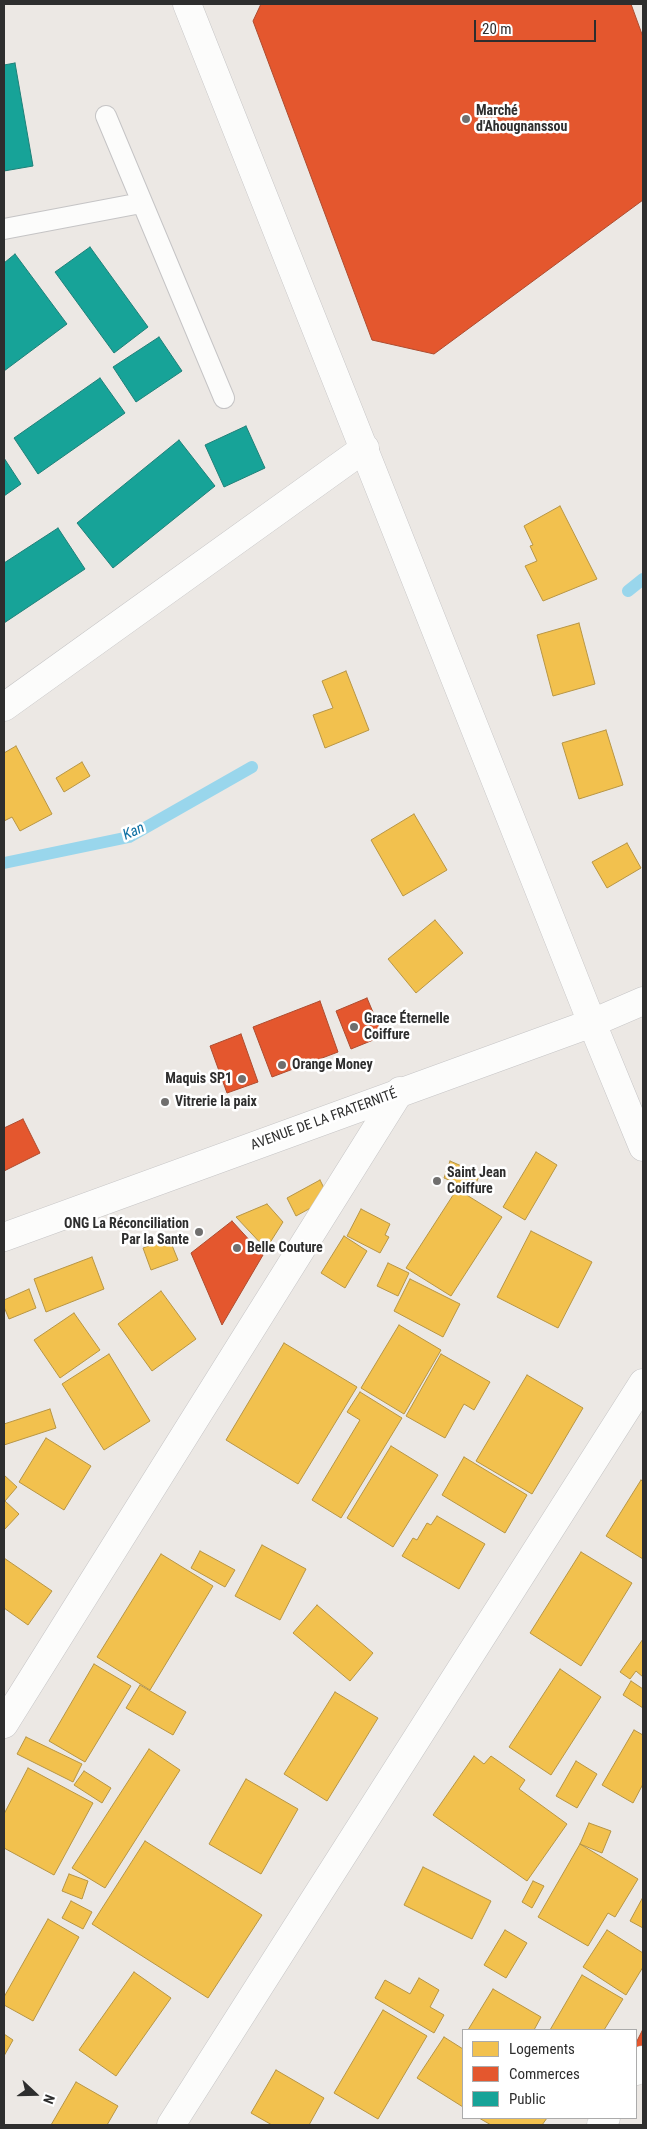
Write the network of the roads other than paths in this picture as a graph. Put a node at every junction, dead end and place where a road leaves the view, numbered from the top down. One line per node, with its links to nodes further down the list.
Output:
1 (188, 4): 6 (street)
2 (106, 116): 3 (lane)
3 (142, 203): 4 (lane); 5 (lane)
4 (4, 229)
5 (224, 398)
6 (365, 448): 7 (street); 9 (street)
7 (4, 707)
8 (643, 1001): 9 (street, AVENUE DE LA FRATERNITÉ)
9 (592, 1023): 10 (street, AVENUE DE LA FRATERNITÉ); 11 (street)
10 (400, 1091): 12 (street, AVENUE DE LA FRATERNITÉ); 14 (street)
11 (643, 1147)
12 (4, 1237)
13 (643, 1383): 15 (street)
14 (4, 1724)
15 (171, 2125)

